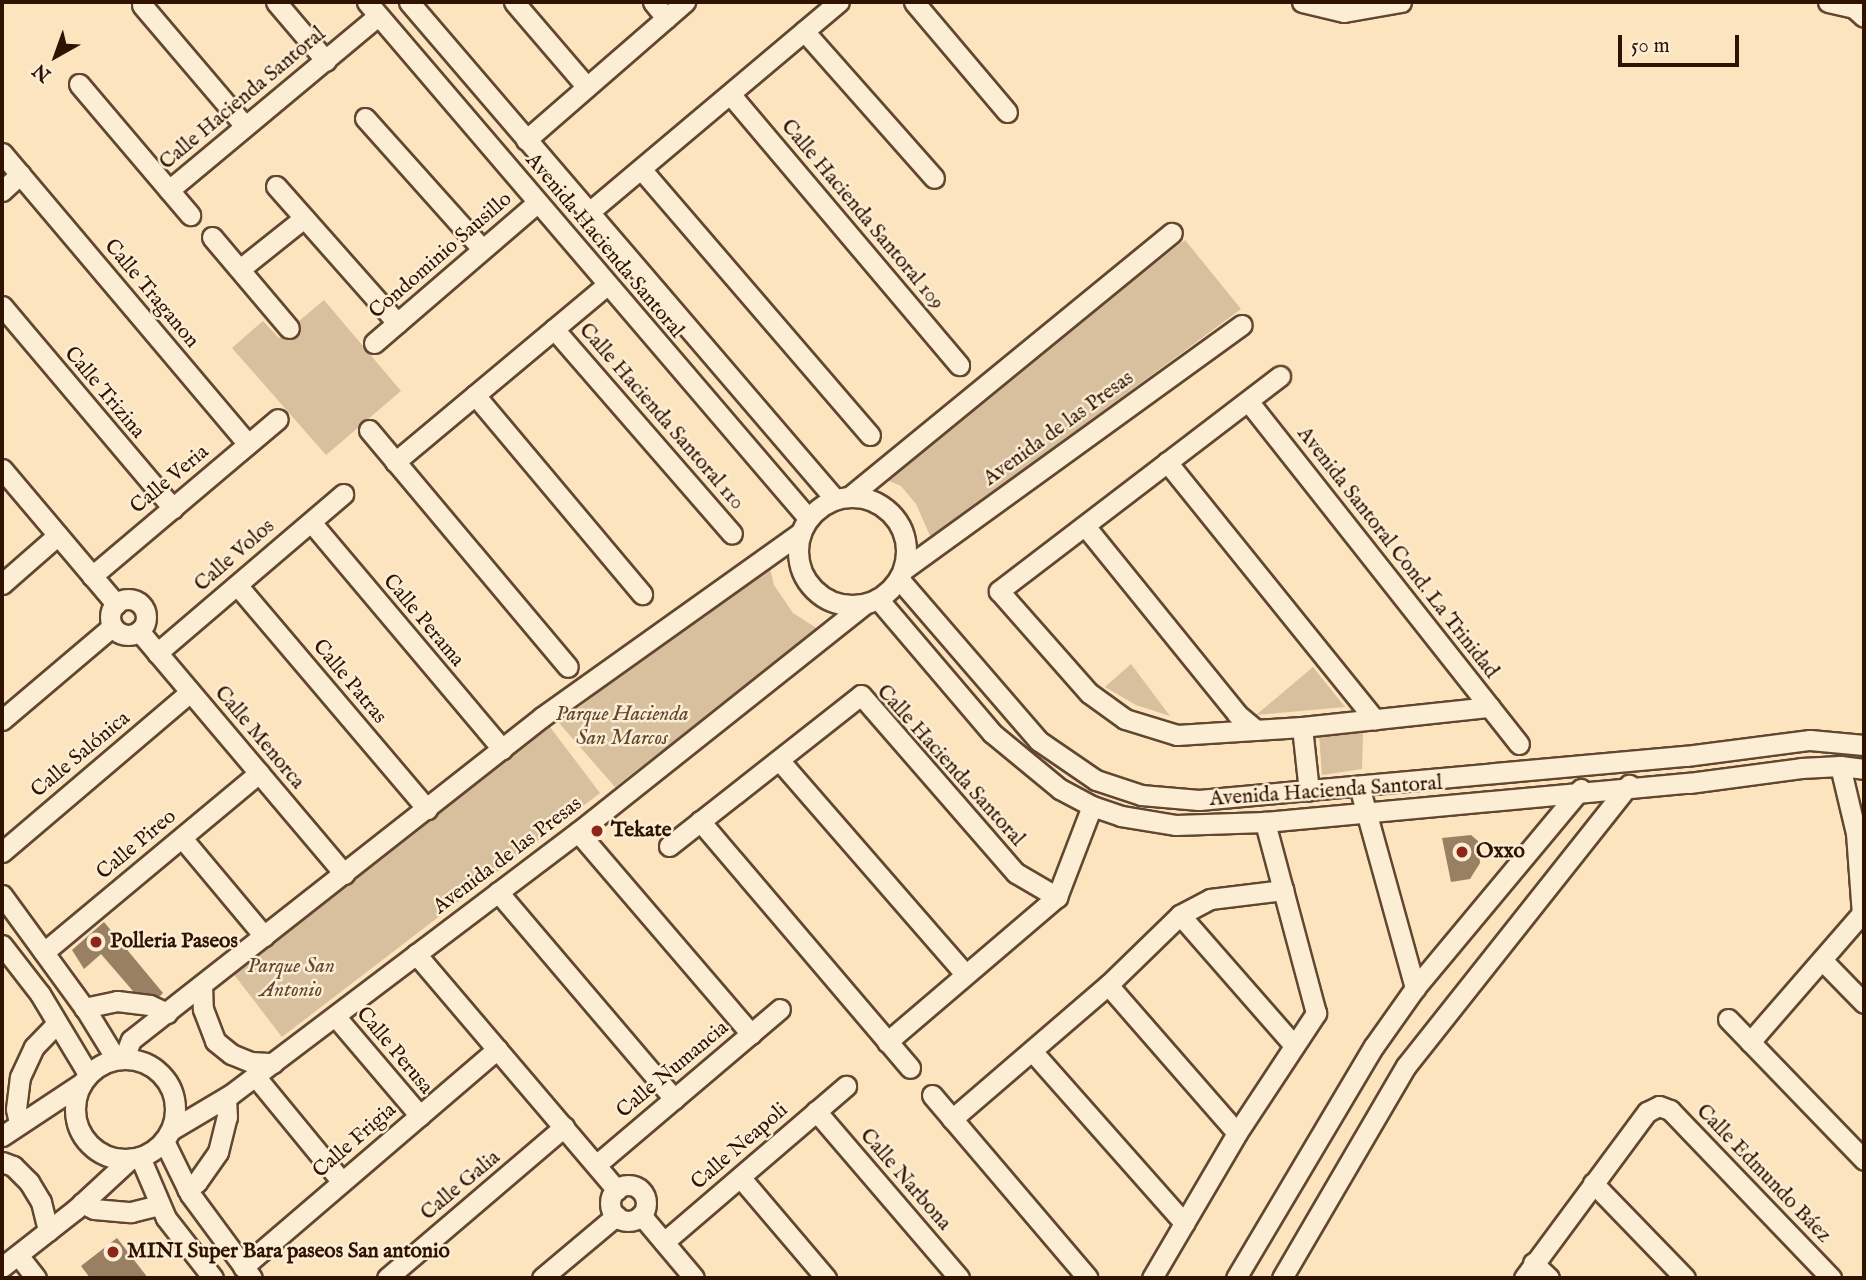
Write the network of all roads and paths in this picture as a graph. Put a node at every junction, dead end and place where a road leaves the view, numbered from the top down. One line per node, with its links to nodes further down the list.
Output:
1 (276, 2): 17 (street)
2 (408, 2): 16 (street, Avenida Hacienda Santoral)
3 (514, 2): 20 (street)
4 (653, 2): 14 (street)
5 (685, 2): 14 (street)
6 (839, 2): 15 (street)
7 (914, 2): 22 (street)
8 (1302, 2): 9 (street)
9 (1401, 2)
10 (1828, 2): 13 (street)
11 (142, 5): 24 (street)
12 (372, 9): 17 (street, Calle Hacienda Santoral); 18 (street, Avenida Hacienda Santoral)
13 (1856, 9)
14 (666, 18): 20 (street)
15 (804, 31): 21 (street); 29 (street)
16 (448, 48): 18 (street); 25 (street, Avenida Hacienda Santoral)
17 (326, 61): 24 (street, Calle Hacienda Santoral)
18 (426, 72): 33 (street, Avenida Hacienda Santoral)
19 (79, 85): 31 (street)
20 (586, 86): 25 (street)
21 (730, 94): 27 (street); 49 (street, Calle Hacienda Santoral 109)
22 (1007, 111)
23 (365, 118): 39 (street)
24 (245, 126): 31 (street, Calle Hacienda Santoral)
25 (526, 140): 34 (street, Avenida Hacienda Santoral)
26 (2, 153): 28 (street, Calle Traganon)
27 (641, 169): 34 (street); 56 (street)
28 (19, 174): 32 (street); 57 (street, Calle Traganon)
29 (933, 178)
30 (276, 186): 36 (street)
31 (169, 190): 35 (street)
32 (2, 191)
33 (537, 203): 39 (street, Condominio Sausillo); 41 (street, Avenida Hacienda Santoral)
34 (588, 213): 48 (street, Avenida Hacienda Santoral)
35 (190, 215)
36 (304, 218): 40 (street); 43 (street)
37 (1172, 233): 62 (street)
38 (212, 237): 40 (street)
39 (482, 249): 43 (street, Condominio Sausillo)
40 (240, 269): 45 (street)
41 (607, 285): 46 (street, Calle Hacienda Santoral 110); 51 (street, Avenida Hacienda Santoral)
42 (2, 306): 63 (street, Calle Trizina)
43 (397, 323): 47 (street, Condominio Sausillo)
44 (1242, 325): 69 (street, Avenida de las Presas)
45 (289, 328)
46 (554, 329): 52 (street, Calle Hacienda Santoral 110); 67 (street, Calle Hacienda Santoral 110)
47 (374, 343)
48 (711, 357): 51 (street); 62 (street, Avenida Hacienda Santoral)
49 (959, 365)
50 (1280, 376): 53 (street, Avenida Santoral Cond. La Trinidad)
51 (687, 379): 65 (street, Avenida Hacienda Santoral)
52 (475, 396): 58 (street, Calle Hacienda Santoral 110); 73 (street)
53 (1248, 401): 59 (street, Avenida Santoral Cond. La Trinidad); 81 (street, Avenida Santoral Cond. La Trinidad)
54 (278, 419): 57 (street, Calle Veria)
55 (369, 430): 58 (street)
56 (870, 435)
57 (248, 444): 63 (street, Calle Veria)
58 (396, 462): 79 (street)
59 (1167, 462): 66 (street, Avenida Santoral Cond. La Trinidad); 83 (street)
60 (2, 469): 68 (street)
61 (343, 494): 64 (street, Calle Volos)
62 (842, 498): 65 (street); 69 (street)
63 (173, 508): 70 (street, Calle Veria)
64 (310, 522): 72 (street, Calle Volos); 88 (street, Calle Perama)
65 (804, 526): 74 (street); 88 (street)
66 (1085, 526): 85 (street); 85 (street, Avenida Santoral Cond. La Trinidad)
67 (732, 534)
68 (58, 535): 70 (street); 71 (street)
69 (901, 575): 74 (street); 97 (street, Avenida Hacienda Santoral)
70 (92, 576): 75 (street)
71 (2, 584)
72 (237, 585): 78 (street, Calle Volos); 100 (street, Calle Patras)
73 (642, 594)
74 (871, 602): 99 (street, Avenida Hacienda Santoral); 104 (street, Avenida de las Presas)
75 (116, 604): 76 (street); 77 (street)
76 (113, 626): 77 (street); 82 (street)
77 (139, 631): 78 (street, Calle Menorca)
78 (158, 653): 80 (street, Calle Menorca)
79 (568, 667)
80 (190, 692): 94 (street, Calle Menorca); 108 (street, Calle Salónica)
81 (1490, 707): 83 (street, Avenida Santoral Cond. La Trinidad); 86 (street)
82 (2, 720)
83 (1375, 720): 84 (street, Avenida Santoral Cond. La Trinidad)
84 (1302, 727): 85 (street, Avenida Santoral Cond. La Trinidad); 97 (street)
85 (1256, 730)
86 (1519, 744)
87 (1864, 745): 89 (street, Avenida Hacienda Santoral)
88 (502, 750): 100 (street)
89 (1648, 759): 91 (street, Avenida Hacienda Santoral); 96 (street)
90 (779, 760): 102 (street, Calle Hacienda Santoral); 113 (street, Calle Hacienda Santoral); 121 (street)
91 (1601, 764): 95 (street, Avenida Hacienda Santoral); 98 (street)
92 (1840, 766): 93 (street, Avenida Hacienda Santoral); 96 (street, Avenida Hacienda Santoral); 105 (street)
93 (1864, 769)
94 (259, 773): 106 (street, Calle Pireo); 109 (street, Calle Menorca)
95 (1359, 786): 97 (street, Avenida Hacienda Santoral); 101 (street)
96 (1625, 789): 98 (street, Avenida Hacienda Santoral); 185 (street)
97 (1309, 790)
98 (1577, 794): 101 (street, Avenida Hacienda Santoral); 124 (street)
99 (1092, 806): 103 (street, Avenida Hacienda Santoral); 113 (street)
100 (427, 809): 109 (street)
101 (1367, 812): 103 (street, Avenida Hacienda Santoral); 124 (street)
102 (700, 821): 107 (street, Calle Hacienda Santoral); 133 (street)
103 (1265, 822): 110 (street)
104 (578, 832): 111 (street, Avenida de las Presas); 132 (street)
105 (1860, 837): 114 (street)
106 (182, 838): 116 (street); 118 (street, Calle Pireo)
107 (669, 846)
108 (2, 852)
109 (344, 874): 116 (street)
110 (1283, 890): 115 (street); 135 (street)
111 (498, 892): 119 (street, Avenida de las Presas); 146 (street)
112 (2, 895): 118 (street)
113 (1056, 897): 121 (street)
114 (1863, 912): 120 (street)
115 (1180, 915): 123 (street); 135 (street)
116 (264, 936): 122 (street)
117 (2, 944): 131 (street)
118 (44, 952): 126 (street)
119 (416, 954): 129 (street, Avenida de las Presas); 136 (street)
120 (1822, 960): 125 (street); 134 (street)
121 (965, 974): 133 (street)
122 (202, 985): 128 (street); 139 (street)
123 (1108, 985): 137 (street); 152 (street)
124 (1415, 988): 184 (street)
125 (1864, 1003)
126 (84, 1007): 128 (street); 138 (street)
127 (780, 1009): 132 (street, Calle Numancia)
128 (167, 1013): 138 (street)
129 (335, 1016): 139 (street, Avenida de las Presas); 148 (street, Calle Perusa)
130 (1728, 1019): 134 (street)
131 (57, 1023): 142 (street); 150 (street)
132 (751, 1034): 146 (street, Calle Numancia)
133 (887, 1042): 140 (street)
134 (1751, 1042): 156 (street)
135 (1294, 1045): 152 (street)
136 (497, 1049): 148 (street, Calle Frigia); 151 (street)
137 (1032, 1051): 149 (street); 168 (street)
138 (120, 1059): 142 (street); 154 (street)
139 (273, 1063): 141 (street, Avenida de las Presas)
140 (910, 1068)
141 (255, 1076): 145 (street, Avenida de las Presas); 160 (street)
142 (85, 1078): 150 (street); 155 (street)
143 (846, 1086): 147 (street, Calle Neapoli)
144 (932, 1095): 149 (street)
145 (226, 1098): 154 (street, Avenida de las Presas); 162 (street)
146 (674, 1099): 158 (street, Calle Numancia)
147 (816, 1111): 159 (street, Calle Neapoli); 181 (street, Calle Narbona)
148 (419, 1116): 160 (street, Calle Frigia)
149 (953, 1119): 182 (street)
150 (19, 1123): 153 (street)
151 (564, 1127): 158 (street); 177 (street, Calle Galia)
152 (1237, 1133): 168 (street)
153 (2, 1136)
154 (168, 1136): 155 (street); 162 (street)
155 (135, 1158): 164 (street); 165 (street)
156 (1864, 1160)
157 (2, 1162): 169 (street)
158 (596, 1165): 163 (street)
159 (740, 1177): 170 (street, Calle Neapoli); 180 (street)
160 (342, 1182): 174 (street, Calle Frigia)
161 (1594, 1183): 173 (street); 187 (street); 188 (street, Calle Edmundo Báez)
162 (187, 1189): 174 (street)
163 (617, 1189): 166 (street); 167 (street)
164 (82, 1203): 165 (street); 169 (street)
165 (160, 1205): 176 (street)
166 (641, 1215): 167 (street); 170 (street)
167 (615, 1216): 178 (street)
168 (1184, 1223): 183 (street)
169 (48, 1231): 171 (street)
170 (664, 1242): 179 (street)
171 (18, 1255): 172 (street); 175 (street)
172 (2, 1267)
173 (1529, 1270): 186 (street)
174 (247, 1272)
175 (36, 1278)
176 (214, 1278)
177 (387, 1278)
178 (542, 1278)
179 (694, 1278)
180 (826, 1278)
181 (959, 1278)
182 (1088, 1278)
183 (1152, 1278)
184 (1236, 1278)
185 (1282, 1278)
186 (1549, 1278)
187 (1685, 1278)
188 (1831, 1278)

